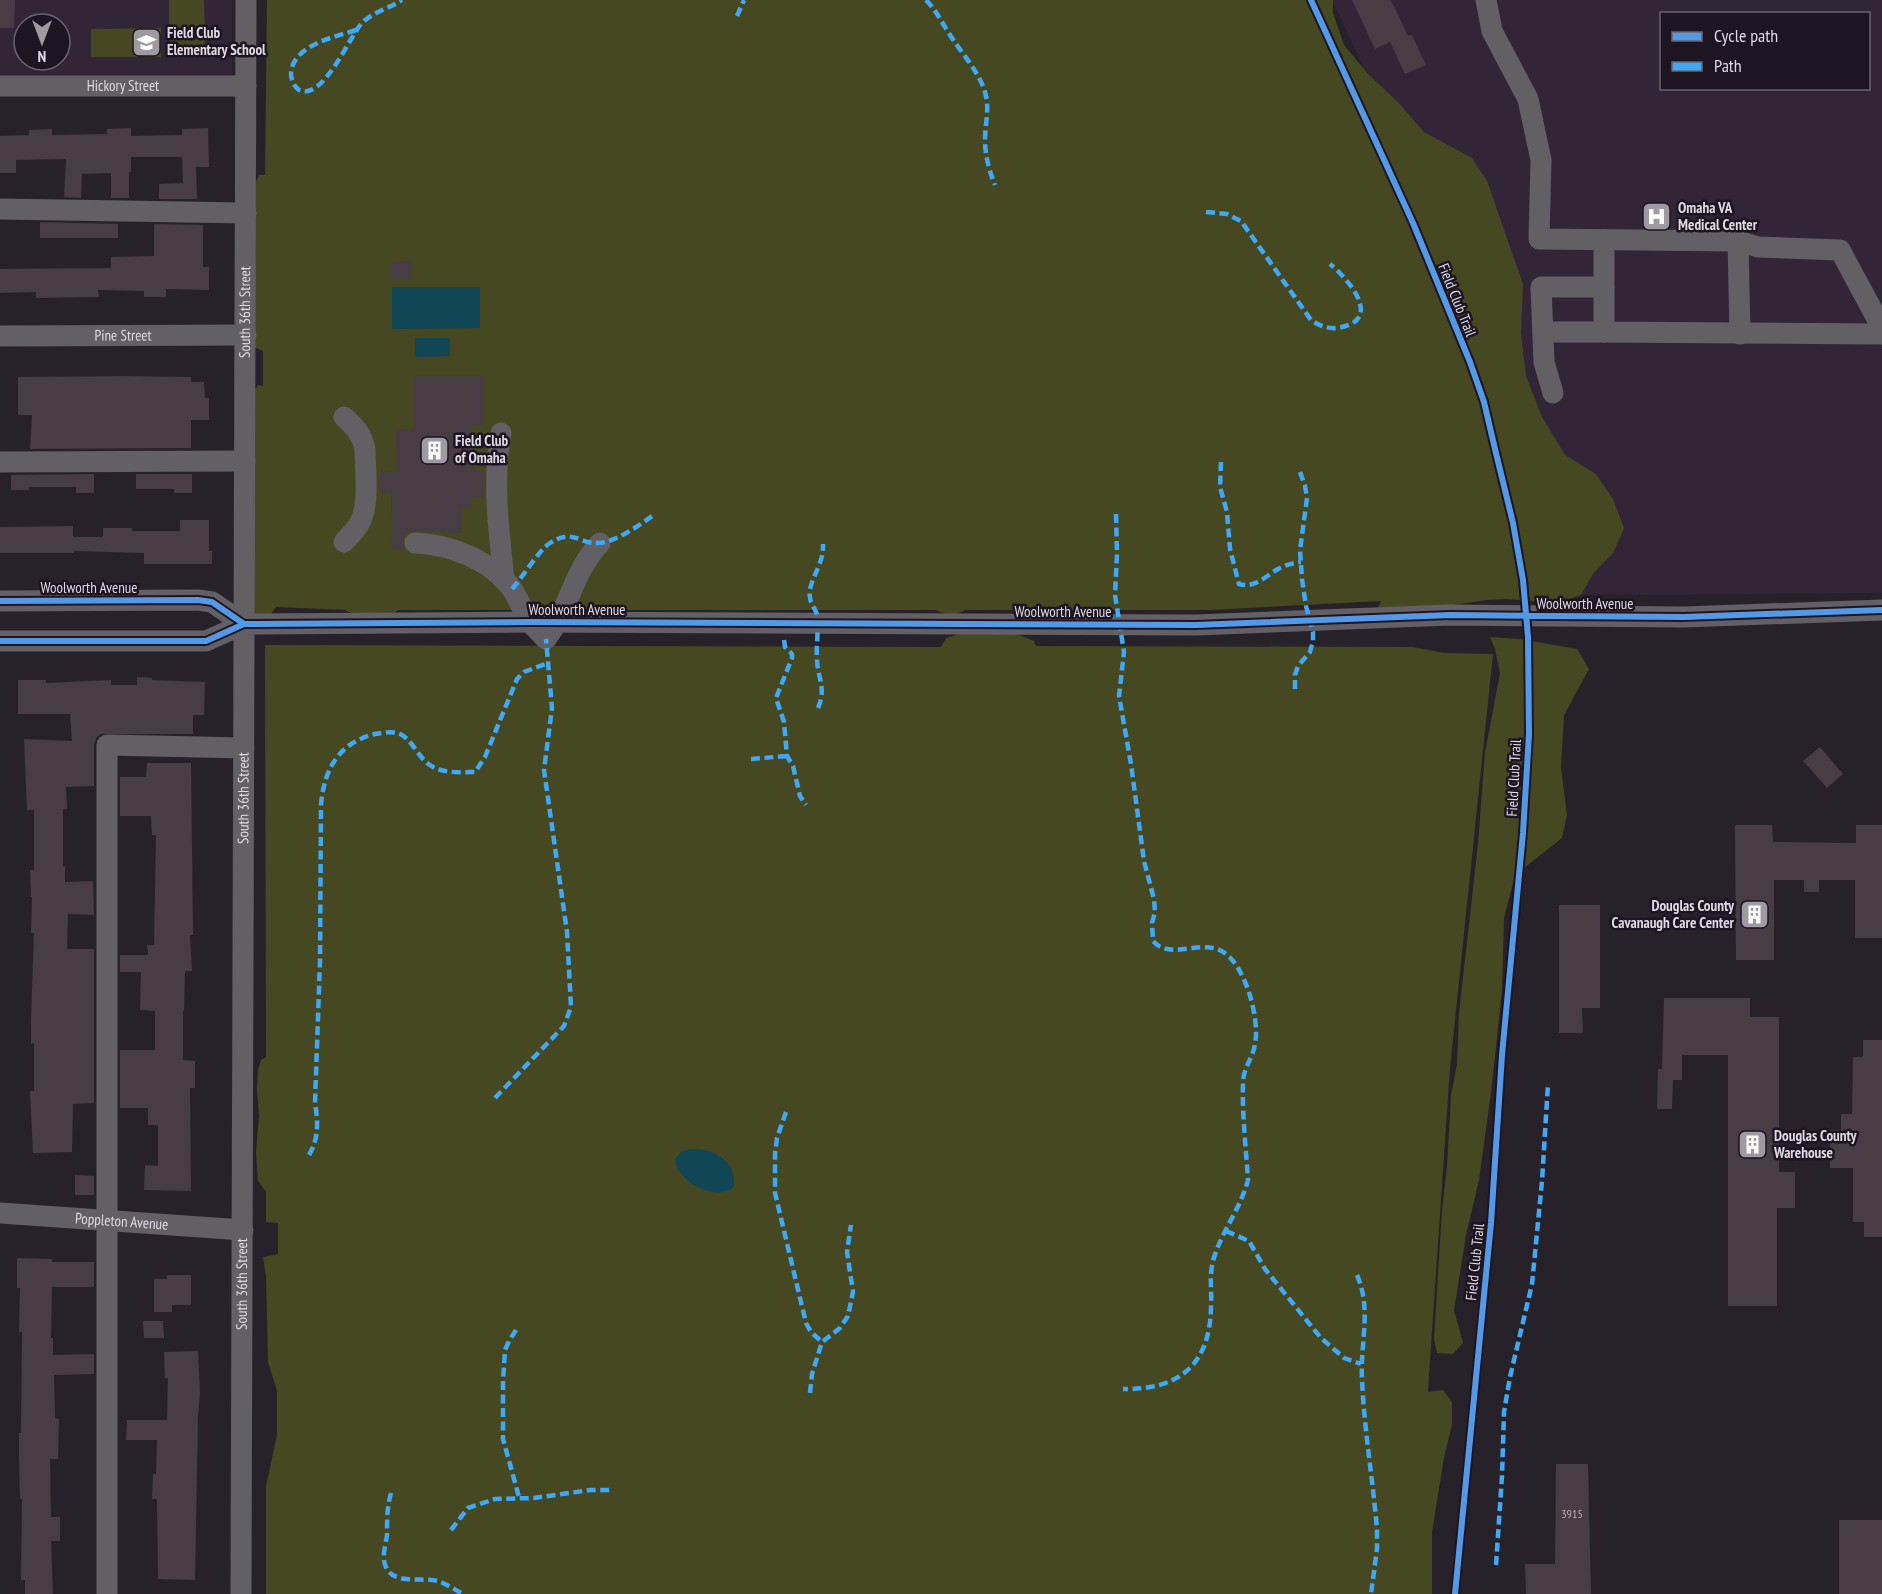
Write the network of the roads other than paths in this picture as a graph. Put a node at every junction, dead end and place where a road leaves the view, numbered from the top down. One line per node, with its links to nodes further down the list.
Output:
1 (246, 0): 4 (street, South 36th Street)
2 (1486, 0): 7 (street)
3 (0, 86): 4 (street, Hickory Street)
4 (246, 86): 6 (street, South 36th Street)
5 (0, 209): 6 (street)
6 (246, 213): 15 (street, South 36th Street)
7 (1604, 240): 8 (street); 9 (street)
8 (1738, 241): 10 (street); 13 (street)
9 (1604, 287): 11 (street); 12 (street)
10 (1882, 328)
11 (1543, 332): 12 (street); 17 (street)
12 (1604, 332): 13 (street)
13 (1740, 334): 14 (street)
14 (1882, 334)
15 (246, 335): 16 (street, Pine Street); 20 (street, South 36th Street)
16 (0, 336)
17 (1553, 393)
18 (344, 417): 22 (street)
19 (501, 433): 25 (street)
20 (245, 461): 21 (street); 30 (street, South 36th Street)
21 (0, 462)
22 (344, 542)
23 (415, 543): 25 (street)
24 (600, 543): 29 (street)
25 (504, 580): 28 (street)
26 (0, 601): 30 (street, Woolworth Avenue)
27 (1882, 610): 29 (street, Woolworth Avenue)
28 (530, 622): 29 (street, Woolworth Avenue); 30 (street, Woolworth Avenue)
29 (559, 622)
30 (244, 624): 31 (street, Woolworth Avenue); 32 (street, South 36th Street)
31 (0, 641)
32 (244, 748): 34 (street); 35 (street, South 36th Street)
33 (0, 1213): 34 (street, Poppleton Avenue)
34 (108, 1221): 35 (street, Poppleton Avenue); 36 (street)
35 (243, 1230): 37 (street, South 36th Street)
36 (107, 1594)
37 (241, 1594)

